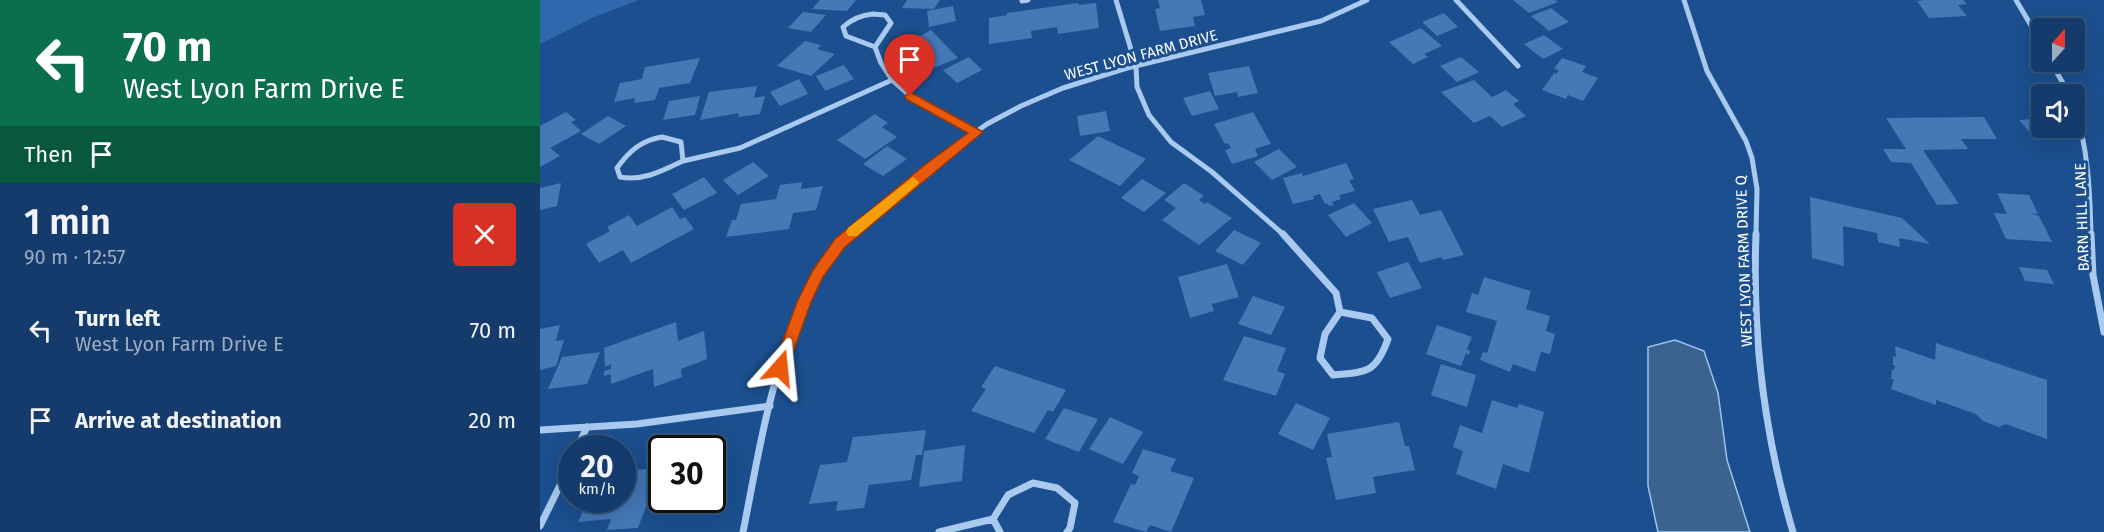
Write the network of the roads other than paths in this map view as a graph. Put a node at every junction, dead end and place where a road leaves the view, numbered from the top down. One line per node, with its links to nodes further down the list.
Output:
1 (1116, 0): 8 (street)
2 (1367, 0): 8 (street, WEST LYON FARM DRIVE)
3 (1456, 0): 9 (street)
4 (1684, 0): 27 (street, WEST LYON FARM DRIVE Q)
5 (2016, 0): 6 (street)
6 (2031, 25)
7 (875, 47): 7 (street); 10 (street)
8 (1136, 66): 12 (street, WEST LYON FARM DRIVE); 14 (street)
9 (1518, 66)
10 (892, 80): 12 (street); 13 (street)
11 (2085, 128): 15 (street, BARN HILL LANE)
12 (977, 132): 16 (street, WEST LYON FARM DRIVE)
13 (683, 161): 13 (street)
14 (1340, 312): 14 (street)
15 (2104, 332)
16 (770, 405): 17 (street); 23 (street, WEST LYON FARM DRIVE)
17 (587, 427): 18 (street); 19 (street)
18 (540, 430)
19 (583, 435)
20 (558, 489): 22 (street)
21 (993, 519): 24 (street); 25 (street); 26 (street)
22 (540, 526)
23 (743, 532)
24 (939, 532)
25 (1000, 532)
26 (1068, 532)
27 (1793, 532)

